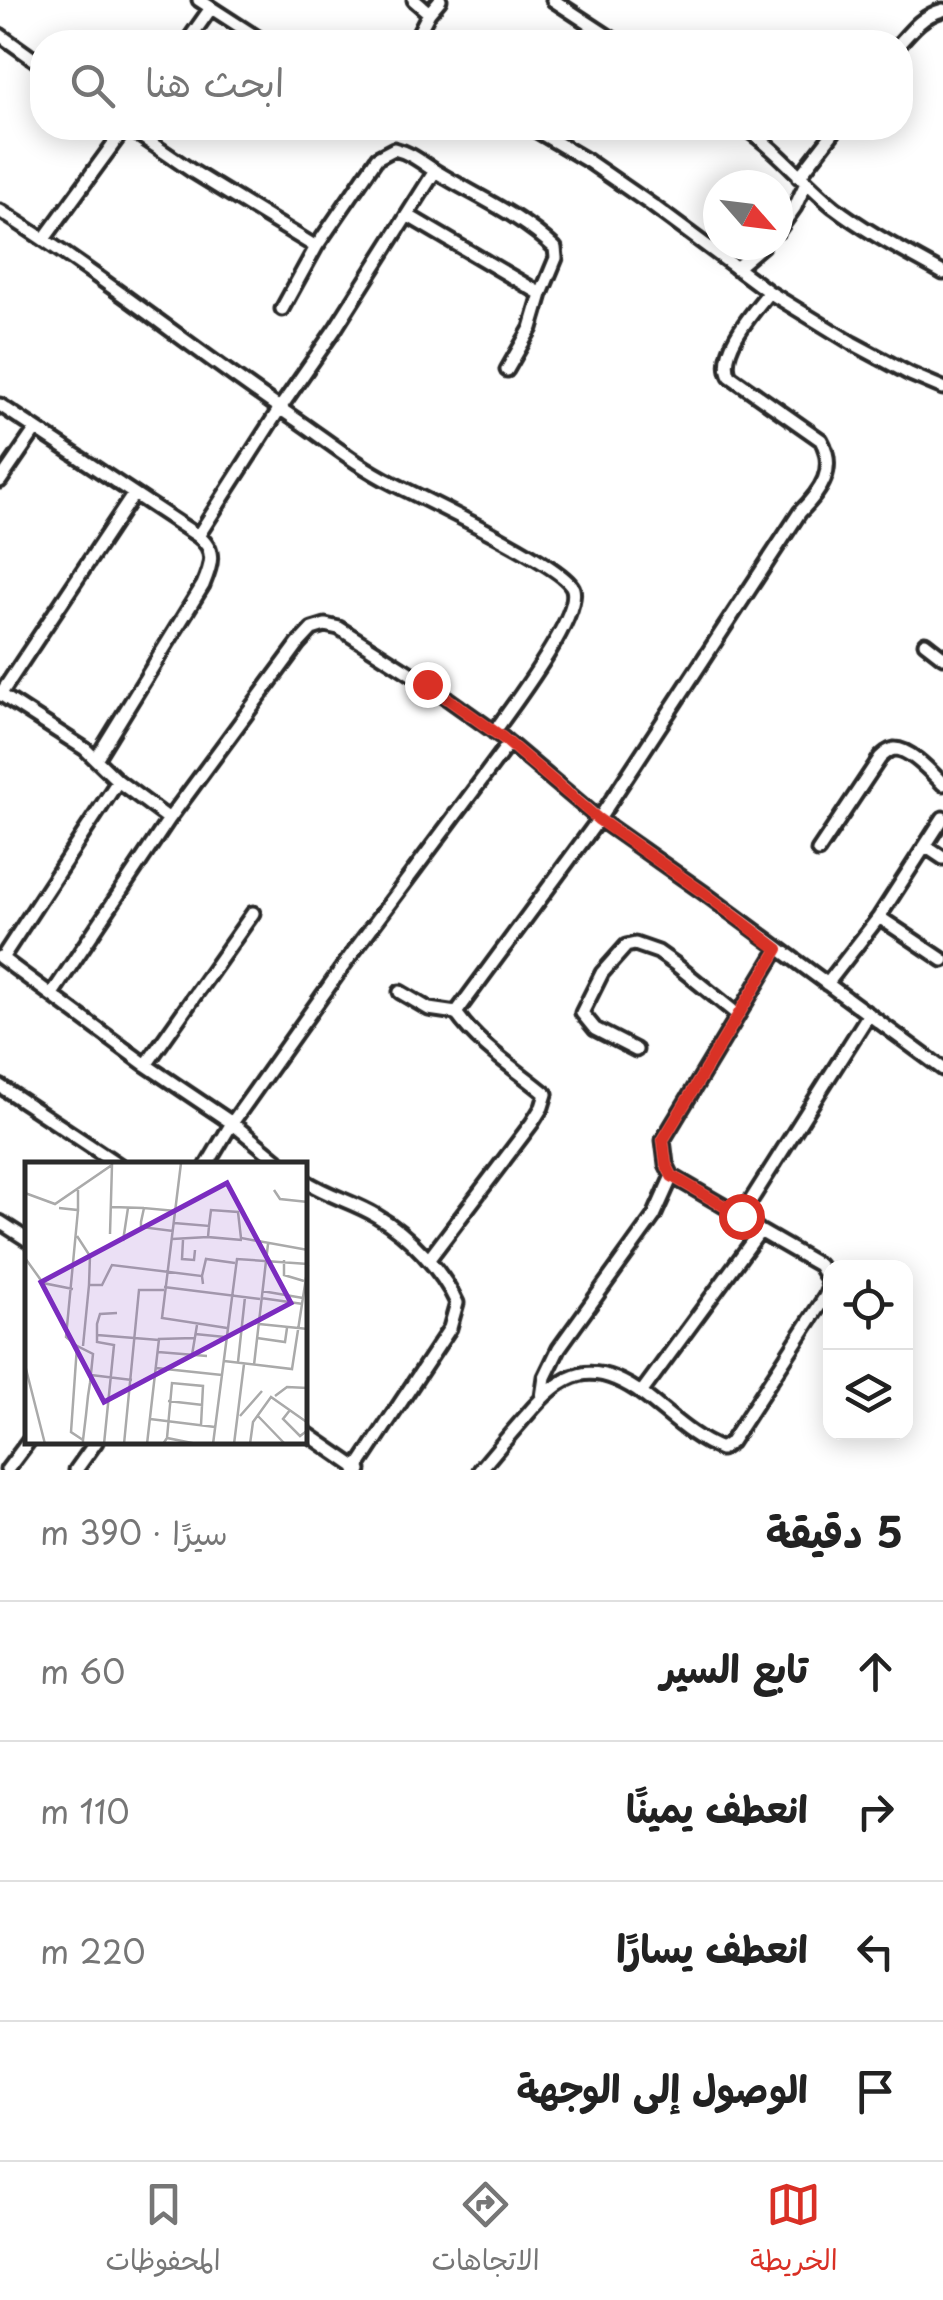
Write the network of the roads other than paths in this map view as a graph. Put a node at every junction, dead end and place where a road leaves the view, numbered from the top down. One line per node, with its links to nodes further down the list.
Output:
1 (199, 0): 5 (street)
2 (414, 0): 7 (street)
3 (440, 0): 7 (street)
4 (553, 0): 11 (street)
5 (211, 8): 8 (street); 9 (street)
6 (943, 10): 12 (street)
7 (429, 14): 10 (street)
8 (195, 30)
9 (245, 30)
10 (420, 30)
11 (599, 30)
12 (912, 30)
13 (0, 35): 14 (street)
14 (30, 57)
15 (118, 140): 25 (street)
16 (145, 140): 26 (street)
17 (553, 140): 28 (street)
18 (759, 140): 21 (street)
19 (829, 140): 21 (street)
20 (435, 171): 24 (street); 26 (street); 31 (street)
21 (802, 180): 23 (street); 29 (street)
22 (0, 211): 25 (street)
23 (793, 211)
24 (407, 214): 31 (street); 36 (street)
25 (44, 238): 36 (street)
26 (316, 247): 32 (street)
27 (745, 260): 28 (street)
28 (736, 268): 30 (street)
29 (943, 273)
30 (769, 292): 34 (street); 51 (street)
31 (541, 294): 33 (street)
32 (282, 310)
33 (508, 370)
34 (943, 388)
35 (0, 405): 37 (street)
36 (280, 408): 40 (street); 44 (street)
37 (35, 430): 38 (street); 39 (street)
38 (0, 482)
39 (134, 495): 40 (street); 43 (street)
40 (198, 536): 46 (street)
41 (925, 643): 42 (street)
42 (943, 657)
43 (0, 694): 46 (street)
44 (494, 732): 45 (street); 50 (street)
45 (509, 743): 51 (street); 70 (street)
46 (96, 759): 47 (street)
47 (118, 781): 50 (street); 58 (street)
48 (943, 784): 53 (street)
49 (943, 818): 52 (street)
50 (169, 819): 62 (street)
51 (598, 819): 57 (street); 63 (street)
52 (926, 846): 54 (street); 56 (street)
53 (818, 851)
54 (943, 858)
55 (253, 913): 68 (street)
56 (879, 917): 59 (street); 60 (street)
57 (778, 949): 60 (street); 65 (street)
58 (1, 957): 62 (street)
59 (943, 960)
60 (827, 984): 64 (street)
61 (400, 992): 63 (street)
62 (52, 994): 68 (street)
63 (456, 1013): 80 (street)
64 (869, 1014): 67 (street); 76 (street)
65 (738, 1015): 66 (street); 74 (street)
66 (636, 1050)
67 (941, 1064)
68 (146, 1065): 70 (street)
69 (0, 1086): 71 (street)
70 (232, 1122): 72 (street); 73 (street)
71 (114, 1162)
72 (210, 1162)
73 (279, 1162)
74 (672, 1176): 76 (street); 82 (street)
75 (308, 1183): 80 (street)
76 (741, 1216): 78 (street)
77 (0, 1222): 79 (street)
78 (760, 1231): 81 (street); 81 (street)
79 (25, 1238)
80 (428, 1259): 86 (street)
81 (642, 1393): 82 (street)
82 (542, 1398): 89 (street)
83 (308, 1434): 86 (street)
84 (26, 1445): 87 (street)
85 (94, 1445): 88 (street)
86 (358, 1469)
87 (7, 1470)
88 (76, 1470)
89 (480, 1470)

